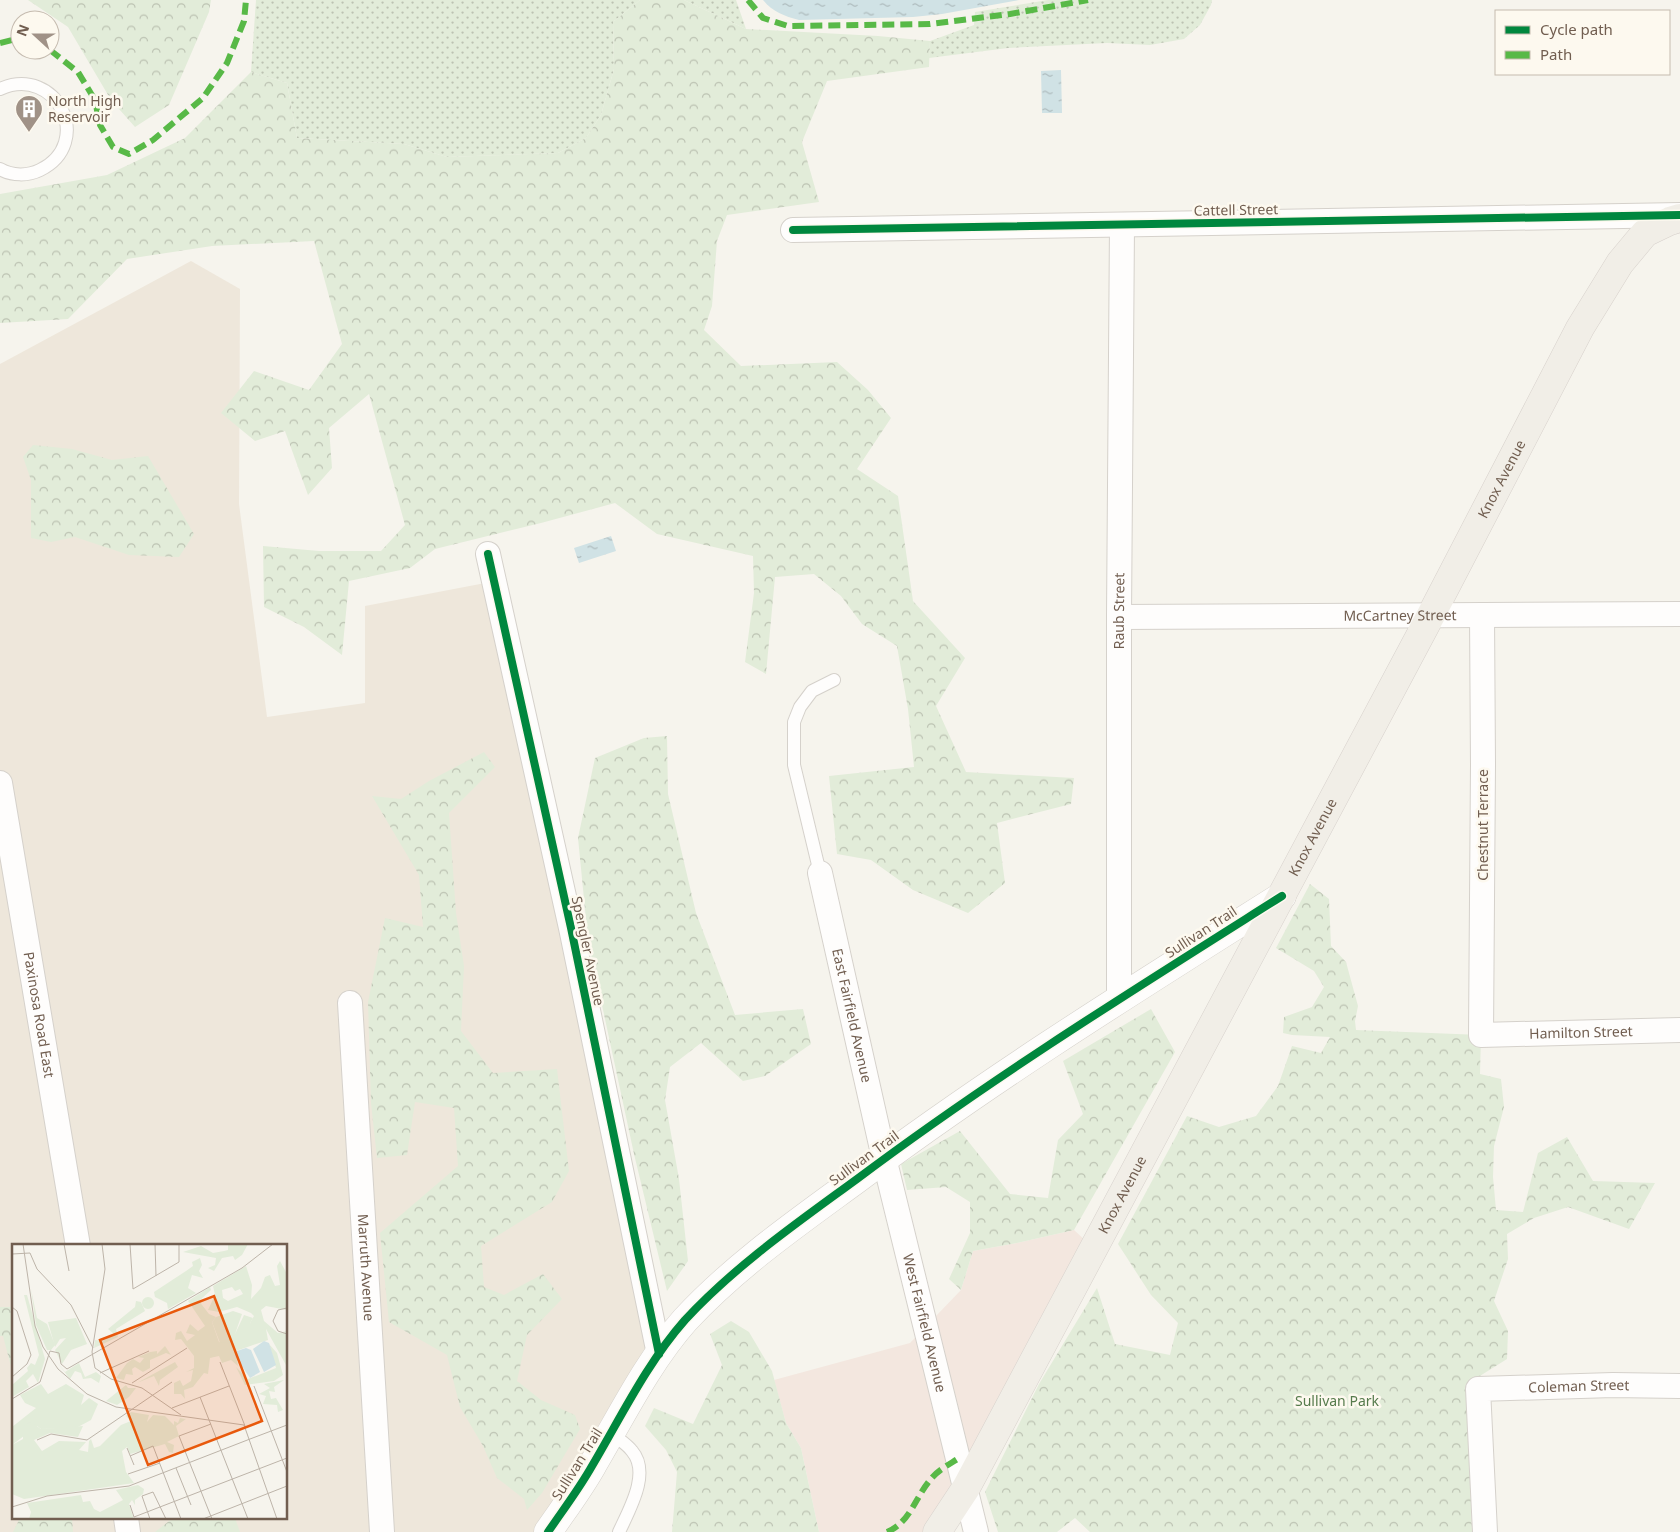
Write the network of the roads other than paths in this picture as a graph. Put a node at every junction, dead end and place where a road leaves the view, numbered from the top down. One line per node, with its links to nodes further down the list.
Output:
1 (0, 89): 2 (lane)
2 (0, 169)
3 (1680, 217): 4 (street, Cattell Street); 8 (main road, Knox Avenue)
4 (1122, 225): 5 (street, Cattell Street); 10 (street, Raub Street)
5 (793, 230)
6 (488, 554): 21 (street, Spengler Avenue)
7 (1680, 614): 9 (street, McCartney Street)
8 (1431, 615): 9 (street, McCartney Street); 10 (street, McCartney Street); 14 (main road, Knox Avenue)
9 (1482, 615): 18 (street, Chestnut Terrace)
10 (1119, 617): 15 (street, Raub Street)
11 (834, 680): 13 (lane)
12 (0, 783): 20 (street, Paxinosa Road East)
13 (820, 873): 19 (street, East Fairfield Avenue)
14 (1282, 896): 15 (street, Sullivan Trail); 24 (main road, Knox Avenue)
15 (1120, 999): 19 (street, Sullivan Trail)
16 (350, 1003): 25 (street, Marruth Avenue)
17 (1680, 1030): 18 (street, Hamilton Street)
18 (1481, 1035)
19 (884, 1158): 21 (street, Sullivan Trail); 24 (street, West Fairfield Avenue)
20 (78, 1244)
21 (659, 1354): 23 (street, Sullivan Trail)
22 (1680, 1386): 30 (street, Coleman Street)
23 (611, 1433): 26 (street, Sullivan Trail); 27 (lane)
24 (966, 1488): 28 (main road, Knox Avenue); 29 (street, West Fairfield Avenue)
25 (382, 1532)
26 (548, 1532)
27 (619, 1532)
28 (937, 1532)
29 (976, 1532)
30 (1485, 1532)

